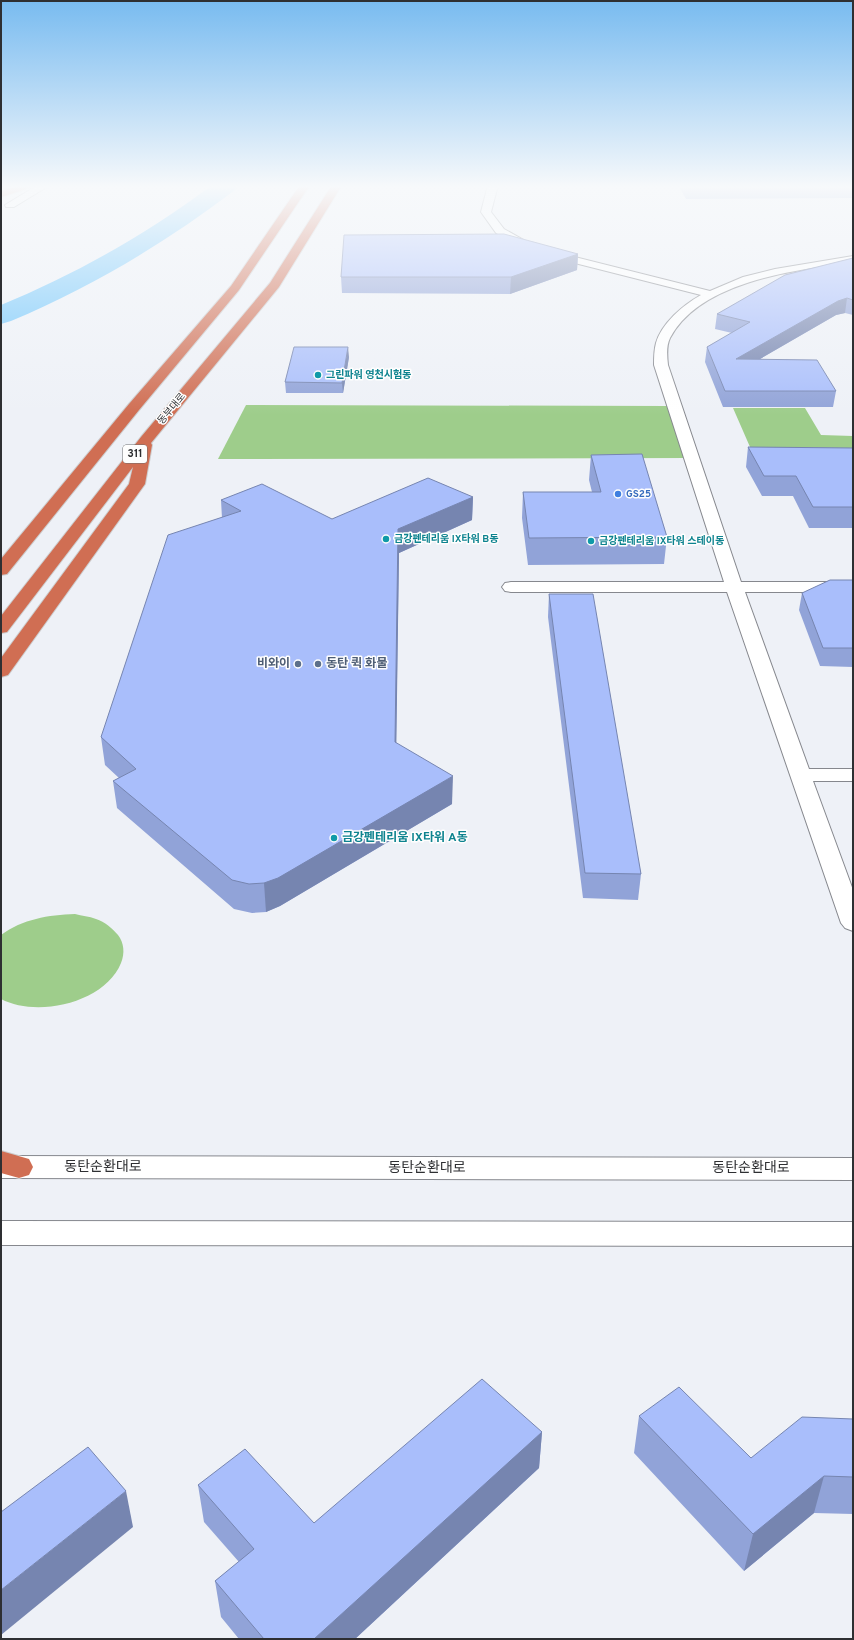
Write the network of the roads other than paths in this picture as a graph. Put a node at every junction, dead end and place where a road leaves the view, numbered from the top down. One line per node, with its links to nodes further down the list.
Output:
1 (254, 262): 6 (highway, 311)
2 (290, 262): 7 (highway, 동부대로 / 311)
3 (581, 262): 5 (street)
4 (836, 262): 5 (street)
5 (708, 294): 10 (street)
6 (134, 408): 8 (highway); 9 (highway, 311)
7 (146, 440): 13 (highway, 동부대로 / 311); 14 (highway)
8 (6, 540)
9 (1, 570)
10 (734, 587): 11 (street); 12 (street); 15 (street)
11 (853, 587)
12 (511, 588)
13 (1, 628)
14 (1, 671)
15 (800, 775): 16 (street); 17 (street)
16 (853, 775)
17 (853, 923)
18 (7, 1165): 19 (street, 동탄순환대로)
19 (853, 1169)
20 (1, 1233): 21 (street)
21 (853, 1234)

